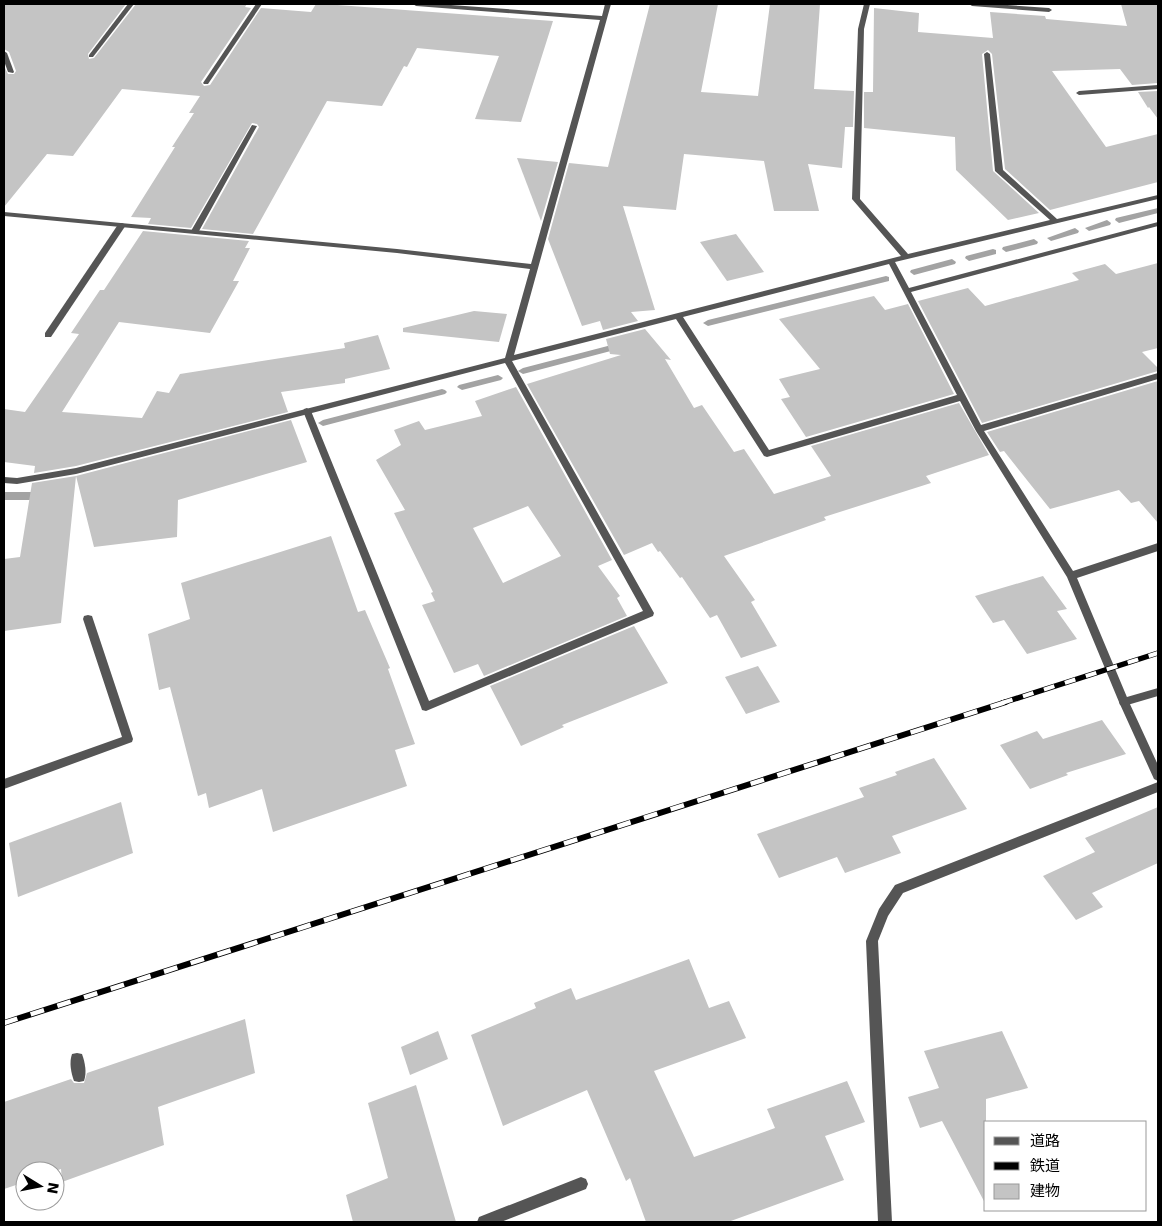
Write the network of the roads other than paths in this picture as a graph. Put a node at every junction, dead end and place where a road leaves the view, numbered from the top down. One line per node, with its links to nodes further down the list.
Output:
1 (131, 4): 12 (street)
2 (259, 4): 14 (street)
3 (416, 4): 4 (street)
4 (439, 4): 9 (street)
5 (608, 4): 9 (street)
6 (867, 4): 24 (street)
7 (972, 4): 8 (street)
8 (1049, 10)
9 (604, 18): 26 (street)
10 (4, 53): 13 (street)
11 (987, 54): 20 (street)
12 (91, 56)
13 (11, 72)
14 (206, 84)
15 (1158, 88): 16 (street)
16 (1079, 93)
17 (254, 126): 23 (street)
18 (1158, 197): 20 (street)
19 (4, 214): 22 (street)
20 (1056, 222): 24 (street)
21 (1158, 224): 27 (street)
22 (122, 225): 23 (street); 29 (street)
23 (194, 231): 26 (street)
24 (906, 257): 25 (street)
25 (891, 261): 27 (street); 28 (street)
26 (534, 267): 30 (street)
27 (907, 291): 32 (street)
28 (678, 316): 30 (street); 32 (street)
29 (48, 336)
30 (508, 360): 33 (street); 33 (street)
31 (1158, 376): 34 (street)
32 (962, 397): 34 (street)
33 (307, 411): 35 (street)
34 (979, 429): 37 (street)
35 (4, 480)
36 (1158, 547): 37 (street)
37 (1071, 576): 40 (street)
38 (88, 619): 42 (street)
39 (1158, 692): 40 (street)
40 (1124, 702): 41 (street)
41 (1158, 776)
42 (4, 784)
43 (1158, 787): 48 (street)
44 (77, 1059): 45 (street)
45 (79, 1076)
46 (581, 1184): 47 (street)
47 (484, 1222)
48 (885, 1222)

